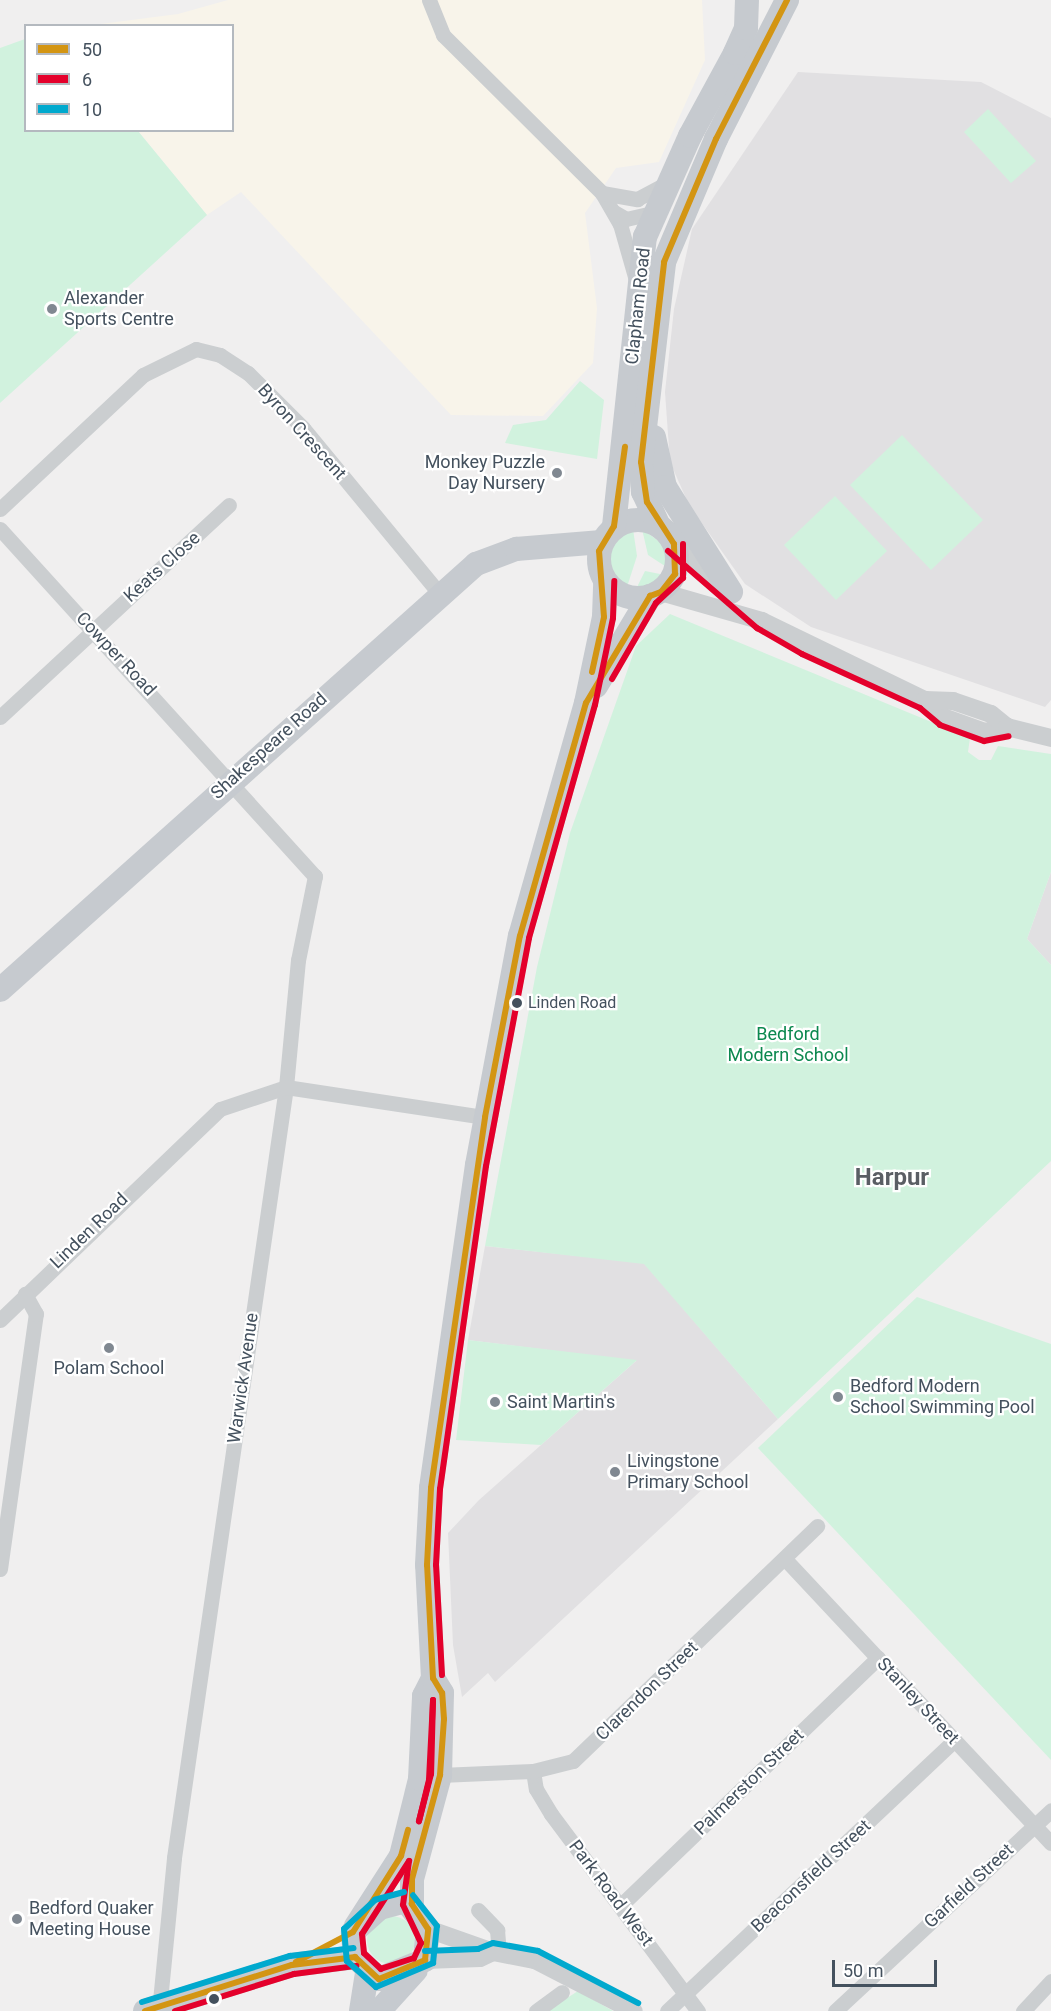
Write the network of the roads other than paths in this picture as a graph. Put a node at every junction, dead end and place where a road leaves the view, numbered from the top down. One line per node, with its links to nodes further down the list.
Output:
1 (429, 0): 6 (street)
2 (747, 0): 5 (main road, Clapham Road)
3 (787, 0): 4 (main road, Clapham Road)
4 (716, 139): 8 (main road); 10 (main road, Clapham Road)
5 (667, 183): 6 (street); 8 (main road, Clapham Road)
6 (602, 193): 7 (street)
7 (614, 212): 8 (street); 9 (street)
8 (653, 213): 9 (main road, Clapham Road)
9 (637, 284): 15 (main road, Clapham Road)
10 (648, 411): 13 (main road, Clapham Road); 19 (main road)
11 (229, 505): 23 (street, Keats Close)
12 (0, 509): 20 (street, Byron Crescent)
13 (659, 526): 15 (main road); 16 (main road)
14 (0, 529): 23 (street, Cowper Road)
15 (608, 534): 17 (main road, Shakespeare Road); 18 (main road)
16 (674, 544): 19 (street); 21 (main road)
17 (560, 546): 18 (main road); 20 (main road, Shakespeare Road)
18 (602, 575): 21 (main road); 24 (main road)
19 (731, 592): 22 (street)
20 (440, 594): 27 (main road, Shakespeare Road)
21 (656, 594): 22 (street); 24 (main road)
22 (762, 621): 26 (street)
23 (94, 629): 25 (street, Keats Close); 27 (street, Cowper Road)
24 (586, 703): 30 (main road)
25 (0, 717)
26 (1051, 738)
27 (232, 779): 28 (main road, Shakespeare Road); 29 (street, Warwick Avenue)
28 (0, 990)
29 (286, 1087): 30 (street, Linden Road); 31 (street, Linden Road); 57 (street, Warwick Avenue)
30 (485, 1117): 38 (main road)
31 (24, 1294): 32 (street, Linden Road); 33 (street)
32 (0, 1320)
33 (5, 1497): 36 (street)
34 (817, 1526): 35 (street, Clarendon Street)
35 (785, 1559): 37 (street, Stanley Street); 40 (street, Clarendon Street)
36 (0, 1569)
37 (878, 1658): 39 (street, Stanley Street); 46 (street, Palmerston Street)
38 (433, 1678): 41 (main road); 48 (main road)
39 (955, 1740): 43 (street, Stanley Street); 56 (street, Beaconsfield Street)
40 (533, 1771): 41 (street, Clarendon Street); 46 (street, Park Road West)
41 (440, 1775): 45 (main road)
42 (1051, 1810): 43 (street, Garfield Street)
43 (1035, 1825): 44 (street, Stanley Street); 64 (street, Garfield Street)
44 (1051, 1842)
45 (412, 1904): 48 (main road); 49 (main road)
46 (620, 1906): 56 (street, Park Road West)
47 (478, 1910): 50 (street)
48 (354, 1929): 52 (main road); 53 (main road)
49 (428, 1929): 50 (street); 51 (main road)
50 (496, 1952): 51 (street); 61 (street)
51 (422, 1963): 53 (main road); 59 (main road)
52 (292, 1965): 53 (main road); 57 (main road)
53 (361, 1965): 58 (main road)
54 (1051, 1981): 65 (street)
55 (562, 1992): 60 (street)
56 (686, 1993): 62 (street, Beaconsfield Street); 63 (street, Park Road West)
57 (154, 2010)
58 (361, 2011)
59 (379, 2011)
60 (537, 2011)
61 (634, 2011)
62 (667, 2011)
63 (698, 2011)
64 (835, 2011)
65 (1023, 2011)

